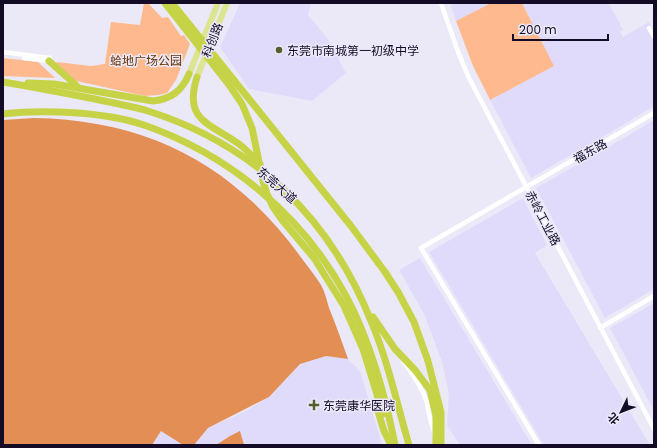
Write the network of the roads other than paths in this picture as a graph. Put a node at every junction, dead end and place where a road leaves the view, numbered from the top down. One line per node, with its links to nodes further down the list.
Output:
1 (166, 3): 28 (highway)
2 (172, 3): 24 (highway)
3 (218, 3): 10 (main road, 科创路)
4 (227, 3): 11 (main road, 科创路)
5 (441, 3): 18 (street, 赤岭工业路)
6 (648, 28): 7 (street)
7 (654, 37)
8 (3, 53): 9 (street)
9 (49, 60): 14 (highway)
10 (189, 74): 14 (highway)
11 (197, 77): 17 (highway)
12 (3, 82): 13 (highway, 东莞大道)
13 (21, 85): 14 (highway); 17 (highway, 东莞大道)
14 (78, 88)
15 (654, 113): 18 (street, 福东路)
16 (3, 114): 19 (highway, 东莞大道)
17 (274, 180): 20 (highway, 东莞大道)
18 (526, 187): 22 (street, 赤岭工业路); 32 (street, 福东路)
19 (258, 189): 28 (highway); 28 (highway, 东莞大道)
20 (358, 291): 23 (highway); 29 (highway, 东莞大道)
21 (654, 296): 22 (street)
22 (600, 328): 27 (street, 赤岭工业路)
23 (395, 349): 25 (highway); 31 (street)
24 (434, 381): 25 (highway); 26 (highway)
25 (435, 407): 26 (highway)
26 (439, 427): 30 (highway); 31 (highway)
27 (654, 430)
28 (393, 445)
29 (409, 445)
30 (436, 445)
31 (442, 445)
32 (539, 445)

